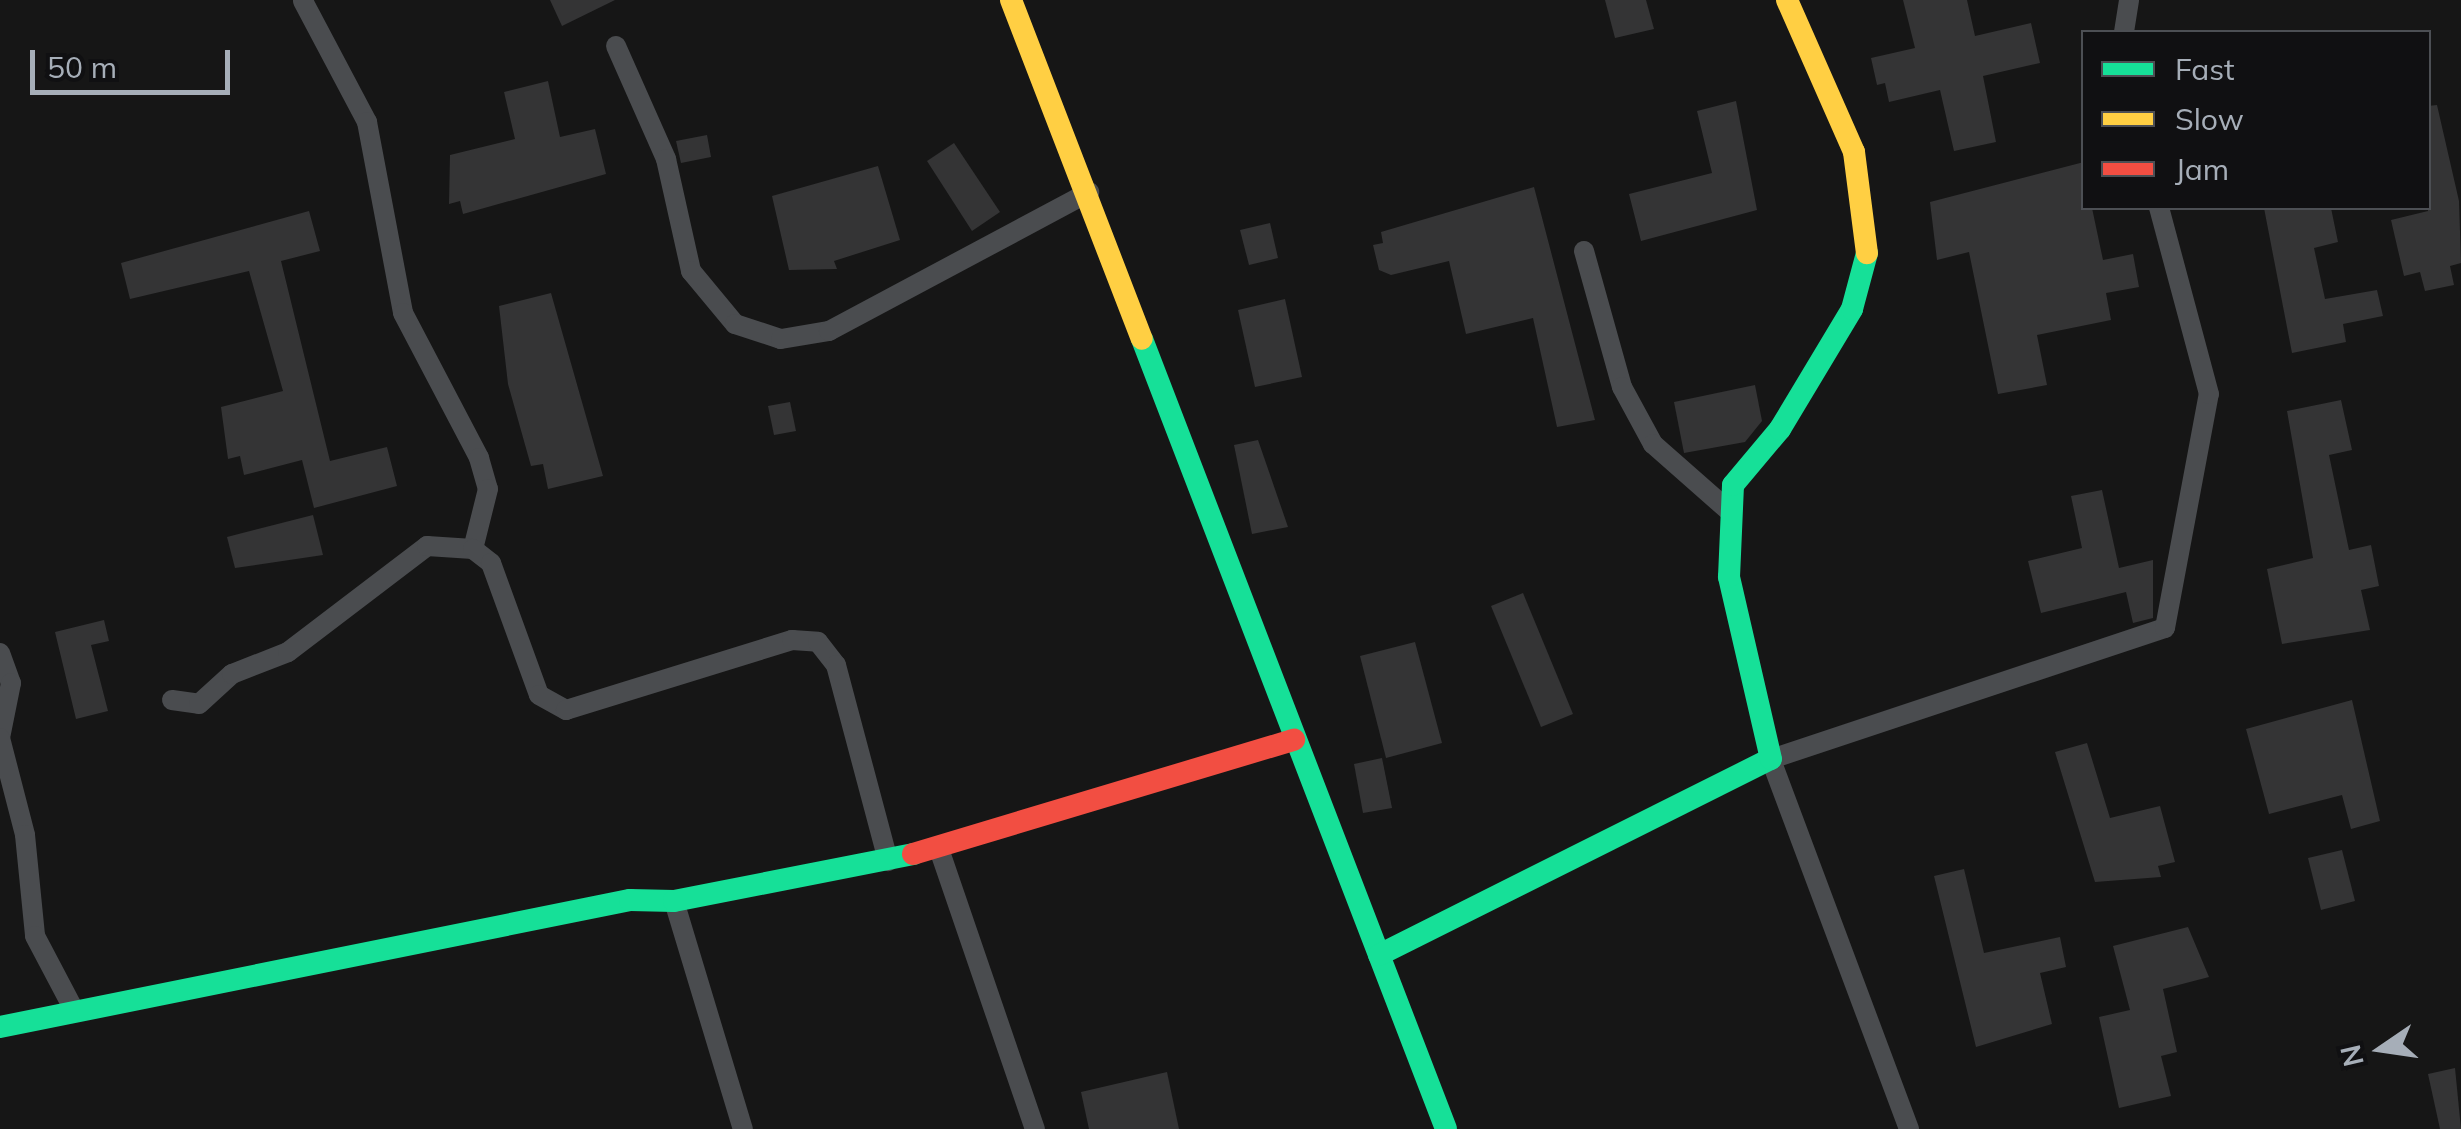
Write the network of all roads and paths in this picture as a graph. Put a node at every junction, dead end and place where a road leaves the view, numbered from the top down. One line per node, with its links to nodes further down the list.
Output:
1 (1011, 0): 7 (street)
2 (1787, 0): 10 (street)
3 (2129, 0): 5 (street)
4 (303, 1): 11 (street)
5 (2124, 30)
6 (616, 46): 7 (street)
7 (1089, 192): 14 (street)
8 (2159, 210): 15 (street)
9 (1584, 252): 10 (street)
10 (1730, 512): 15 (street)
11 (473, 550): 13 (street); 17 (street)
12 (0, 653): 20 (street)
13 (172, 700)
14 (1294, 740): 16 (street); 19 (street)
15 (1771, 760): 19 (street); 25 (street)
16 (938, 846): 17 (street); 24 (street)
17 (888, 861): 18 (street)
18 (674, 901): 20 (street); 23 (street)
19 (1379, 956): 22 (street)
20 (74, 1012): 21 (street)
21 (0, 1027)
22 (1441, 1128)
23 (742, 1129)
24 (1036, 1129)
25 (1909, 1129)

